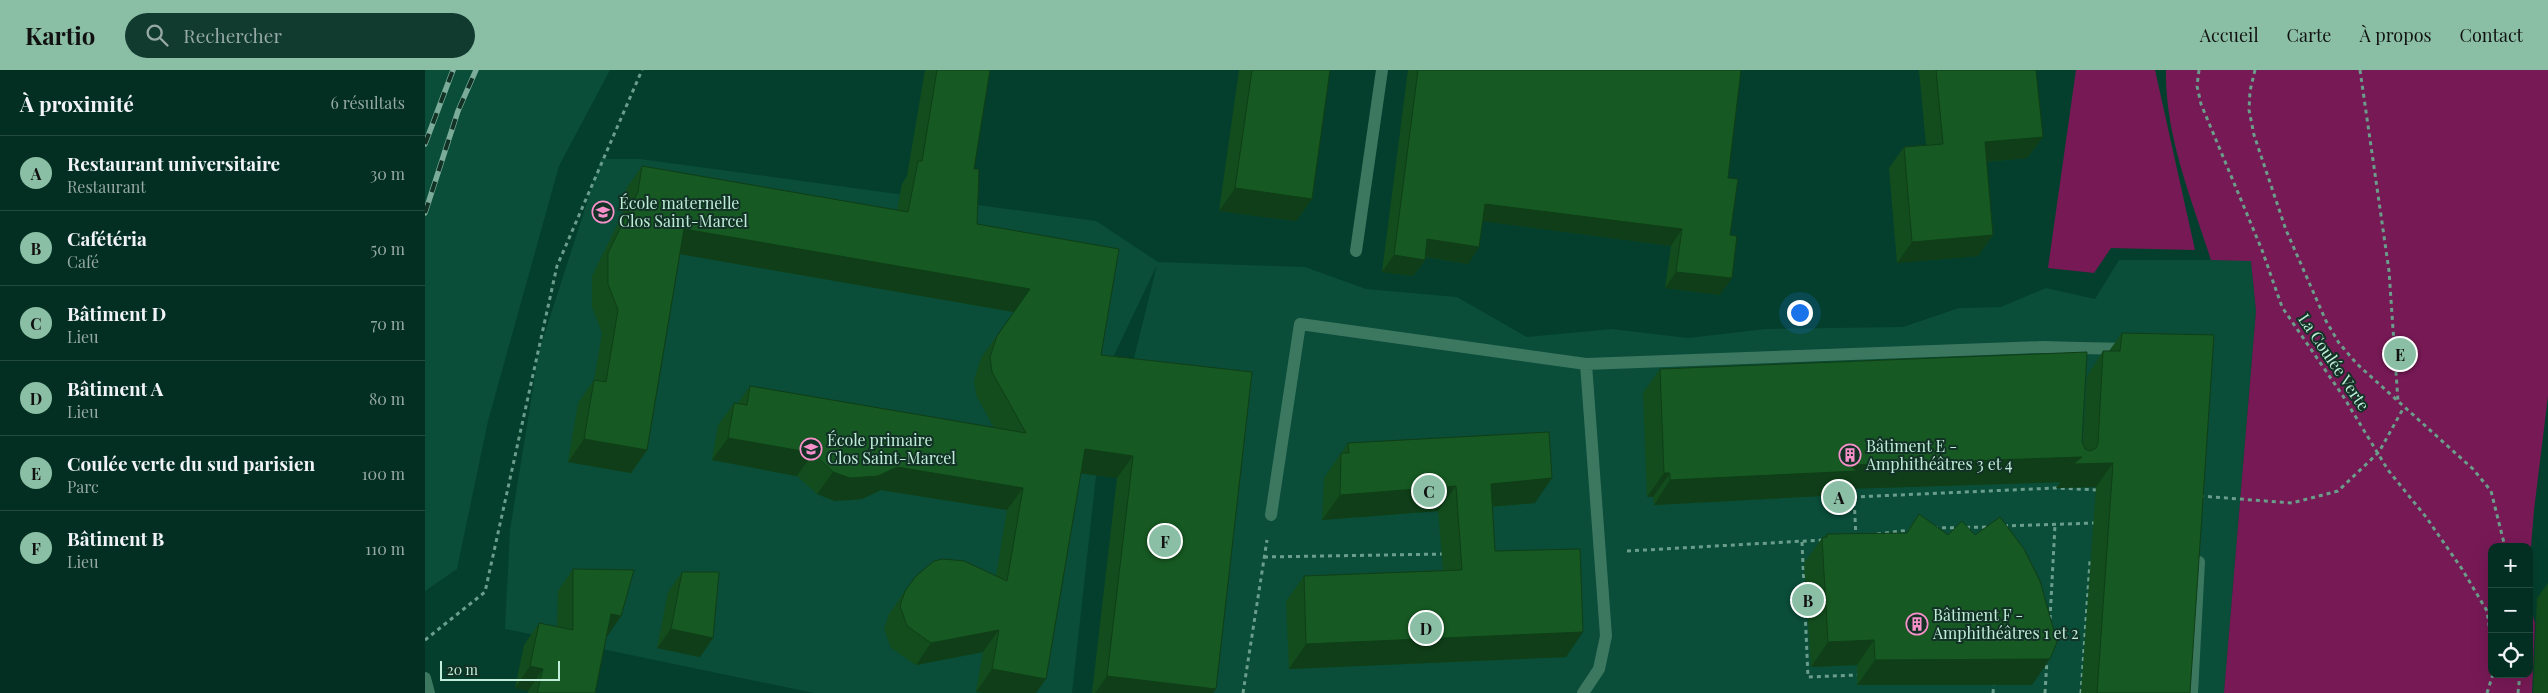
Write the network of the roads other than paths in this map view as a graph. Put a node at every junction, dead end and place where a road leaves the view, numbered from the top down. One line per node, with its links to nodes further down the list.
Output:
1 (1382, 70): 2 (street)
2 (1356, 251)
3 (2080, 348): 4 (street); 5 (street); 6 (street)
4 (2140, 349)
5 (1587, 364): 7 (street); 11 (street)
6 (2079, 377)
7 (1271, 515)
8 (2199, 553): 12 (street)
9 (425, 678): 10 (street)
10 (429, 693)
11 (1583, 693)
12 (2192, 693)

